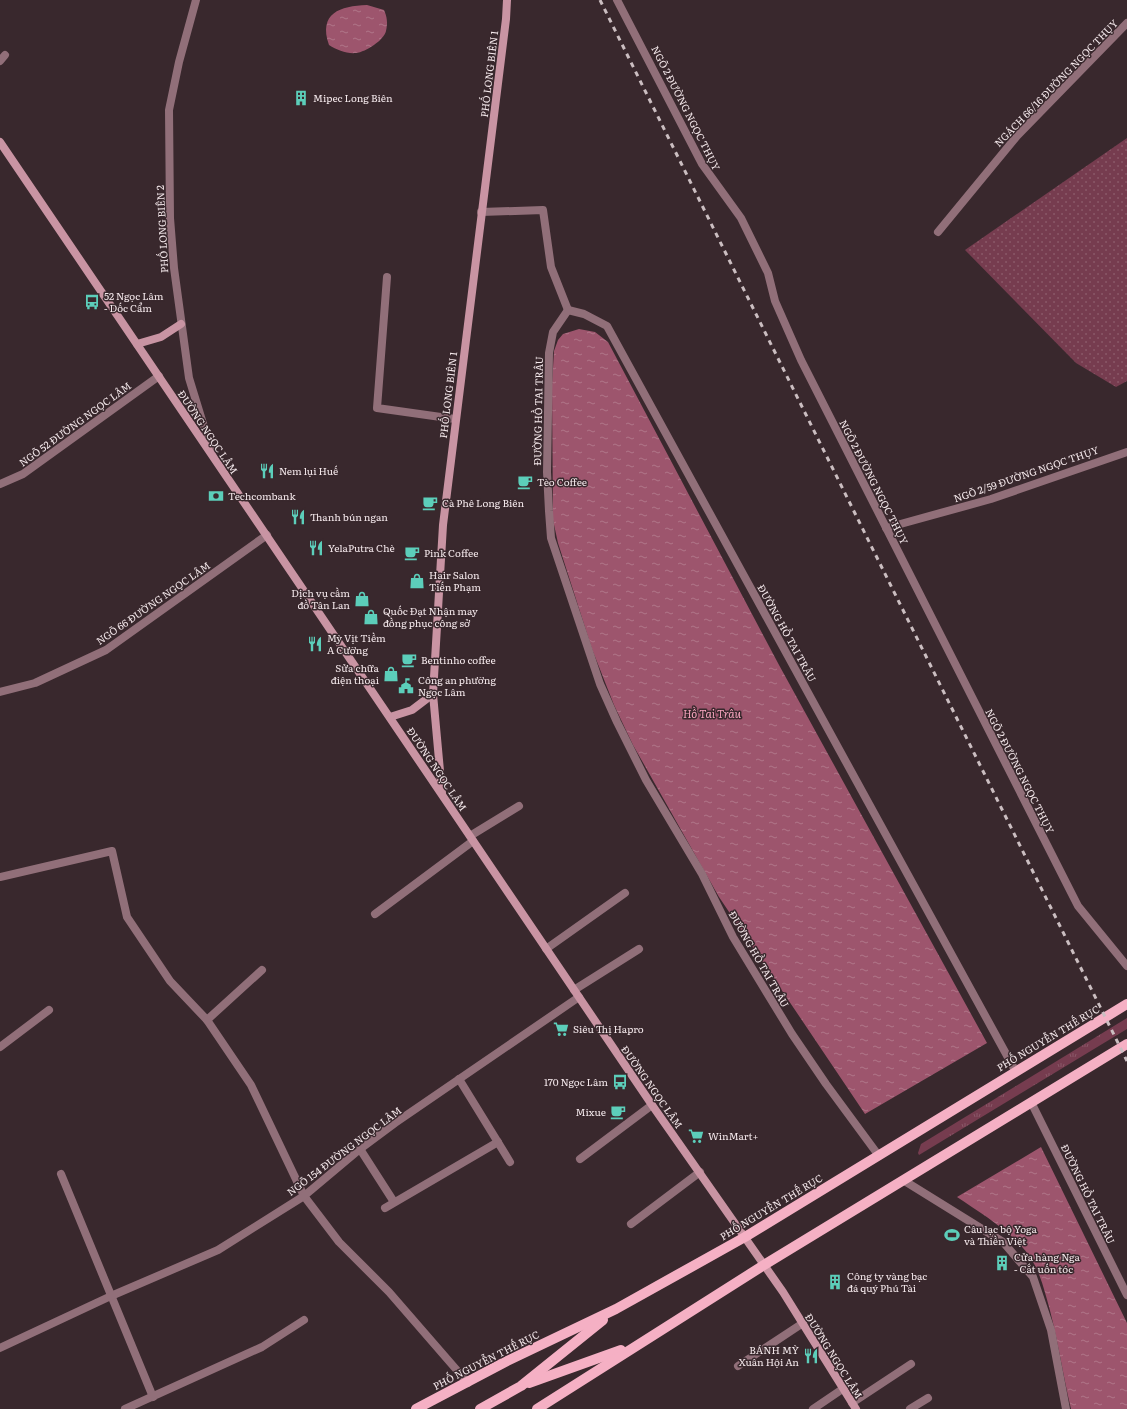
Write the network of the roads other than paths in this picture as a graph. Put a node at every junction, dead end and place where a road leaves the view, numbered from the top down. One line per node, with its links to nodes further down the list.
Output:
1 (196, 0): 10 (street, PHỐ LONG BIÊN 2)
2 (507, 0): 6 (main road, PHỐ LONG BIÊN 1)
3 (617, 0): 17 (street, NGÕ 2 ĐƯỜNG NGỌC THỤY)
4 (1127, 23): 7 (street, NGÁCH 66/16 ĐƯỜNG NGỌC THỤY)
5 (0, 142): 11 (main road, ĐƯỜNG NGỌC LÂM)
6 (481, 212): 9 (street); 13 (main road, PHỐ LONG BIÊN 1)
7 (938, 232)
8 (387, 277): 13 (street)
9 (568, 310): 38 (street, ĐƯỜNG HỒ TAI TRÂU); 44 (street, ĐƯỜNG HỒ TAI TRÂU)
10 (181, 324): 11 (main road); 15 (street, PHỐ LONG BIÊN 2)
11 (137, 344): 12 (main road, ĐƯỜNG NGỌC LÂM)
12 (159, 376): 15 (main road, ĐƯỜNG NGỌC LÂM); 16 (street, NGÕ 52 ĐƯỜNG NGỌC LÂM)
13 (455, 419): 20 (main road, PHỐ LONG BIÊN 1)
14 (1127, 452): 17 (street, NGÕ 2/59 ĐƯỜNG NGỌC THỤY)
15 (212, 455): 18 (main road, ĐƯỜNG NGỌC LÂM)
16 (0, 484)
17 (886, 528): 30 (street, NGÕ 2 ĐƯỜNG NGỌC THỤY)
18 (266, 535): 19 (street, NGÕ 66 ĐƯỜNG NGỌC LÂM); 21 (main road, ĐƯỜNG NGỌC LÂM)
19 (0, 692)
20 (433, 694): 21 (main road); 22 (main road, PHỐ LONG BIÊN 1)
21 (390, 717): 22 (main road, ĐƯỜNG NGỌC LÂM)
22 (442, 794): 24 (main road, ĐƯỜNG NGỌC LÂM)
23 (519, 806): 24 (street)
24 (472, 838): 27 (street); 28 (main road, ĐƯỜNG NGỌC LÂM)
25 (0, 877): 35 (street)
26 (625, 893): 28 (street)
27 (375, 914)
28 (546, 949): 32 (main road, ĐƯỜNG NGỌC LÂM)
29 (639, 949): 32 (street, NGÕ 154 ĐƯỜNG NGỌC LÂM)
30 (1127, 966)
31 (262, 970): 35 (street)
32 (577, 994): 39 (street, NGÕ 154 ĐƯỜNG NGỌC LÂM); 41 (main road, ĐƯỜNG NGỌC LÂM)
33 (1127, 1004): 38 (main road, PHỐ NGUYỄN THẾ RỤC)
34 (49, 1010): 37 (street)
35 (207, 1020): 50 (street)
36 (1127, 1044): 40 (main road)
37 (0, 1047)
38 (1016, 1072): 44 (main road, PHỐ NGUYỄN THẾ RỤC)
39 (459, 1079): 42 (street); 43 (street, NGÕ 154 ĐƯỜNG NGỌC LÂM)
40 (1031, 1102): 49 (main road); 56 (street, ĐƯỜNG HỒ TAI TRÂU)
41 (652, 1105): 45 (street); 47 (main road, ĐƯỜNG NGỌC LÂM)
42 (498, 1142): 46 (street); 51 (street)
43 (360, 1149): 50 (street, NGÕ 154 ĐƯỜNG NGỌC LÂM); 51 (street)
44 (879, 1156): 54 (main road, PHỐ NGUYỄN THẾ RỤC)
45 (580, 1159)
46 (510, 1162)
47 (700, 1172): 53 (street); 54 (main road, ĐƯỜNG NGỌC LÂM)
48 (61, 1174): 57 (street)
49 (903, 1180): 55 (main road); 77 (street)
50 (304, 1196): 57 (street, NGÕ 154 ĐƯỜNG NGỌC LÂM); 65 (street)
51 (394, 1202): 52 (street)
52 (385, 1208)
53 (631, 1224)
54 (745, 1237): 55 (main road, ĐƯỜNG NGỌC LÂM); 58 (main road, PHỐ NGUYỄN THẾ RỤC)
55 (764, 1265): 60 (main road, ĐƯỜNG NGỌC LÂM); 61 (main road)
56 (1127, 1295)
57 (111, 1296): 62 (street, NGÕ 154 ĐƯỜNG NGỌC LÂM); 68 (street)
58 (616, 1309): 65 (main road, PHỐ NGUYỄN THẾ RỤC); 66 (main road)
59 (304, 1320): 68 (street)
60 (803, 1323): 64 (street); 67 (main road, ĐƯỜNG NGỌC LÂM)
61 (637, 1344): 66 (main road); 74 (main road)
62 (0, 1348)
63 (910, 1364): 70 (street)
64 (738, 1366)
65 (468, 1383): 72 (main road, PHỐ NGUYỄN THẾ RỤC)
66 (521, 1386): 73 (main road)
67 (844, 1388): 70 (main road, ĐƯỜNG NGỌC LÂM); 75 (street)
68 (153, 1397): 71 (street)
69 (928, 1398): 76 (street)
70 (854, 1406)
71 (125, 1409)
72 (416, 1409)
73 (480, 1409)
74 (537, 1409)
75 (813, 1409)
76 (910, 1409)
77 (1066, 1409)

